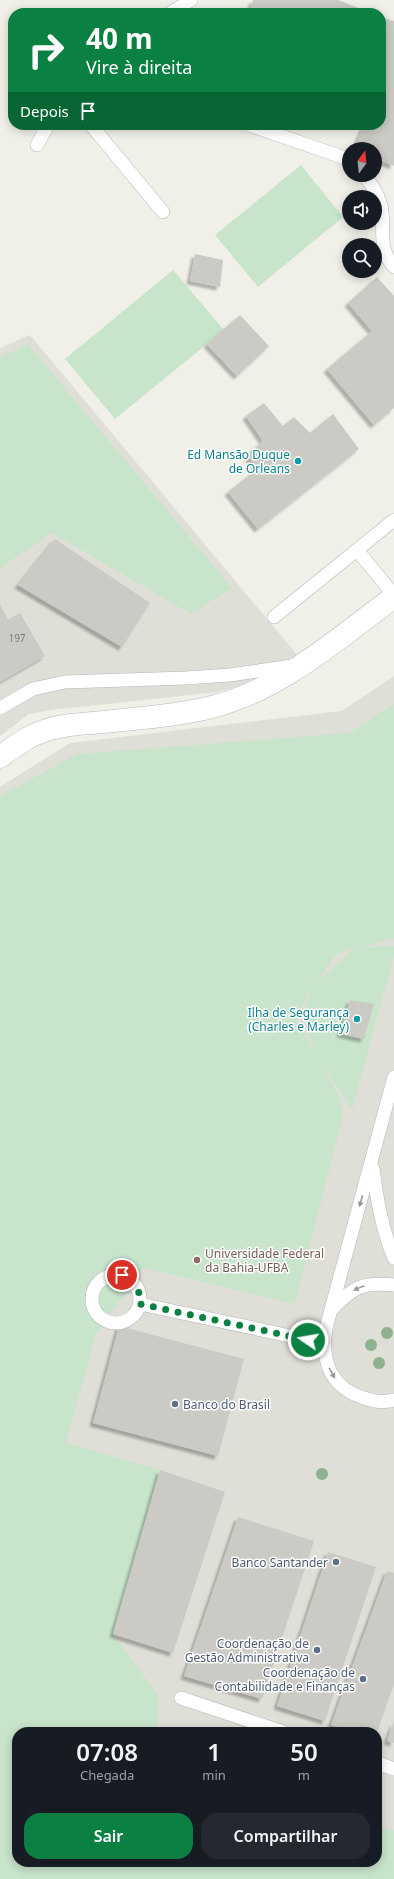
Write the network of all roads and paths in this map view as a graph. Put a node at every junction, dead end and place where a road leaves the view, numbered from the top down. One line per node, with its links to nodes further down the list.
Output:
1 (191, 0): 2 (lane)
2 (178, 8)
3 (45, 130): 6 (lane)
4 (95, 130): 9 (lane)
5 (263, 130): 7 (lane)
6 (37, 145)
7 (342, 157)
8 (370, 182): 10 (lane)
9 (163, 212)
10 (394, 267)
11 (394, 520): 12 (lane)
12 (357, 550): 13 (lane); 14 (lane)
13 (394, 596): 15 (street)
14 (274, 617)
15 (304, 665): 16 (lane); 17 (street)
16 (0, 708)
17 (0, 757)
18 (394, 1077): 19 (lane)
19 (372, 1163): 20 (lane); 23 (lane, one-way to 23)
20 (394, 1258)
21 (394, 1285): 23 (lane, one-way to 23)
22 (140, 1304): 24 (lane)
23 (331, 1309): 24 (lane)
24 (324, 1343): 25 (lane, one-way to 25)
25 (394, 1400)
26 (181, 1698): 27 (lane)
27 (267, 1727)
28 (382, 1765): 29 (lane)
29 (394, 1769)

